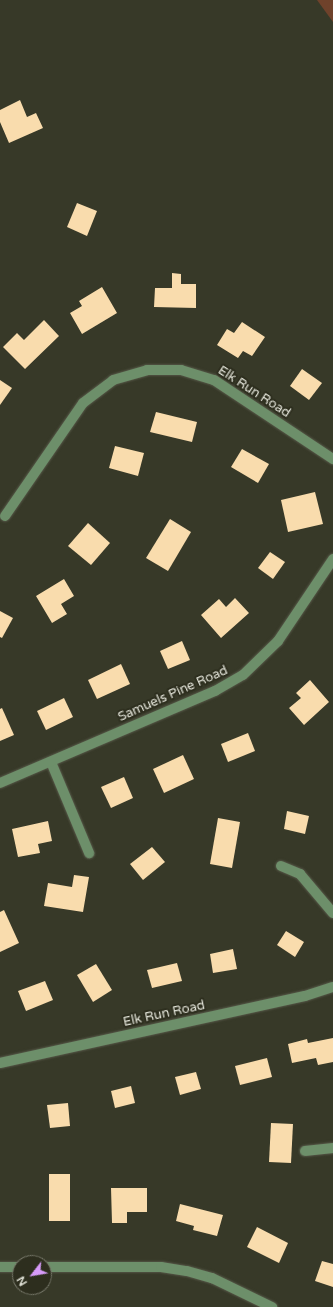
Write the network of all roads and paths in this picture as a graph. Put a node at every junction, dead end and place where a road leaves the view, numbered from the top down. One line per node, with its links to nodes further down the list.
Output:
1 (333, 459): 2 (street, Elk Run Road)
2 (5, 516)
3 (333, 559): 4 (street, Samuels Pine Road)
4 (51, 762): 5 (street, Samuels Pine Road); 6 (street)
5 (0, 783)
6 (89, 853)
7 (281, 866): 8 (street)
8 (333, 913)
9 (333, 987): 10 (street, Elk Run Road)
10 (0, 1063)
11 (333, 1148): 12 (street)
12 (304, 1151)
13 (0, 1267): 14 (street)
14 (12, 1267)
15 (52, 1267): 16 (street)
16 (272, 1307)

